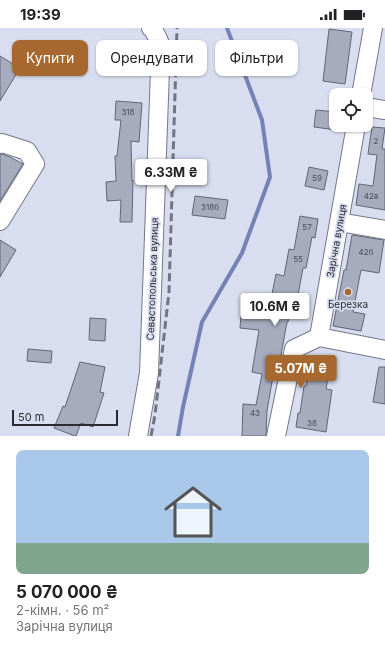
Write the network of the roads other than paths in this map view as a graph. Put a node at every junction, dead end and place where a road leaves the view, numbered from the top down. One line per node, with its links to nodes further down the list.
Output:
1 (151, 28): 13 (street, Севастопольська вулиця)
2 (373, 28): 3 (street)
3 (362, 88)
4 (373, 108): 5 (street)
5 (385, 110)
6 (355, 132): 9 (street, Зарічна вулиця)
7 (0, 144): 8 (street)
8 (0, 221)
9 (339, 222): 10 (street); 11 (street, Зарічна вулиця)
10 (385, 230)
11 (319, 337): 12 (street); 14 (street)
12 (385, 350)
13 (138, 436)
14 (276, 436)

